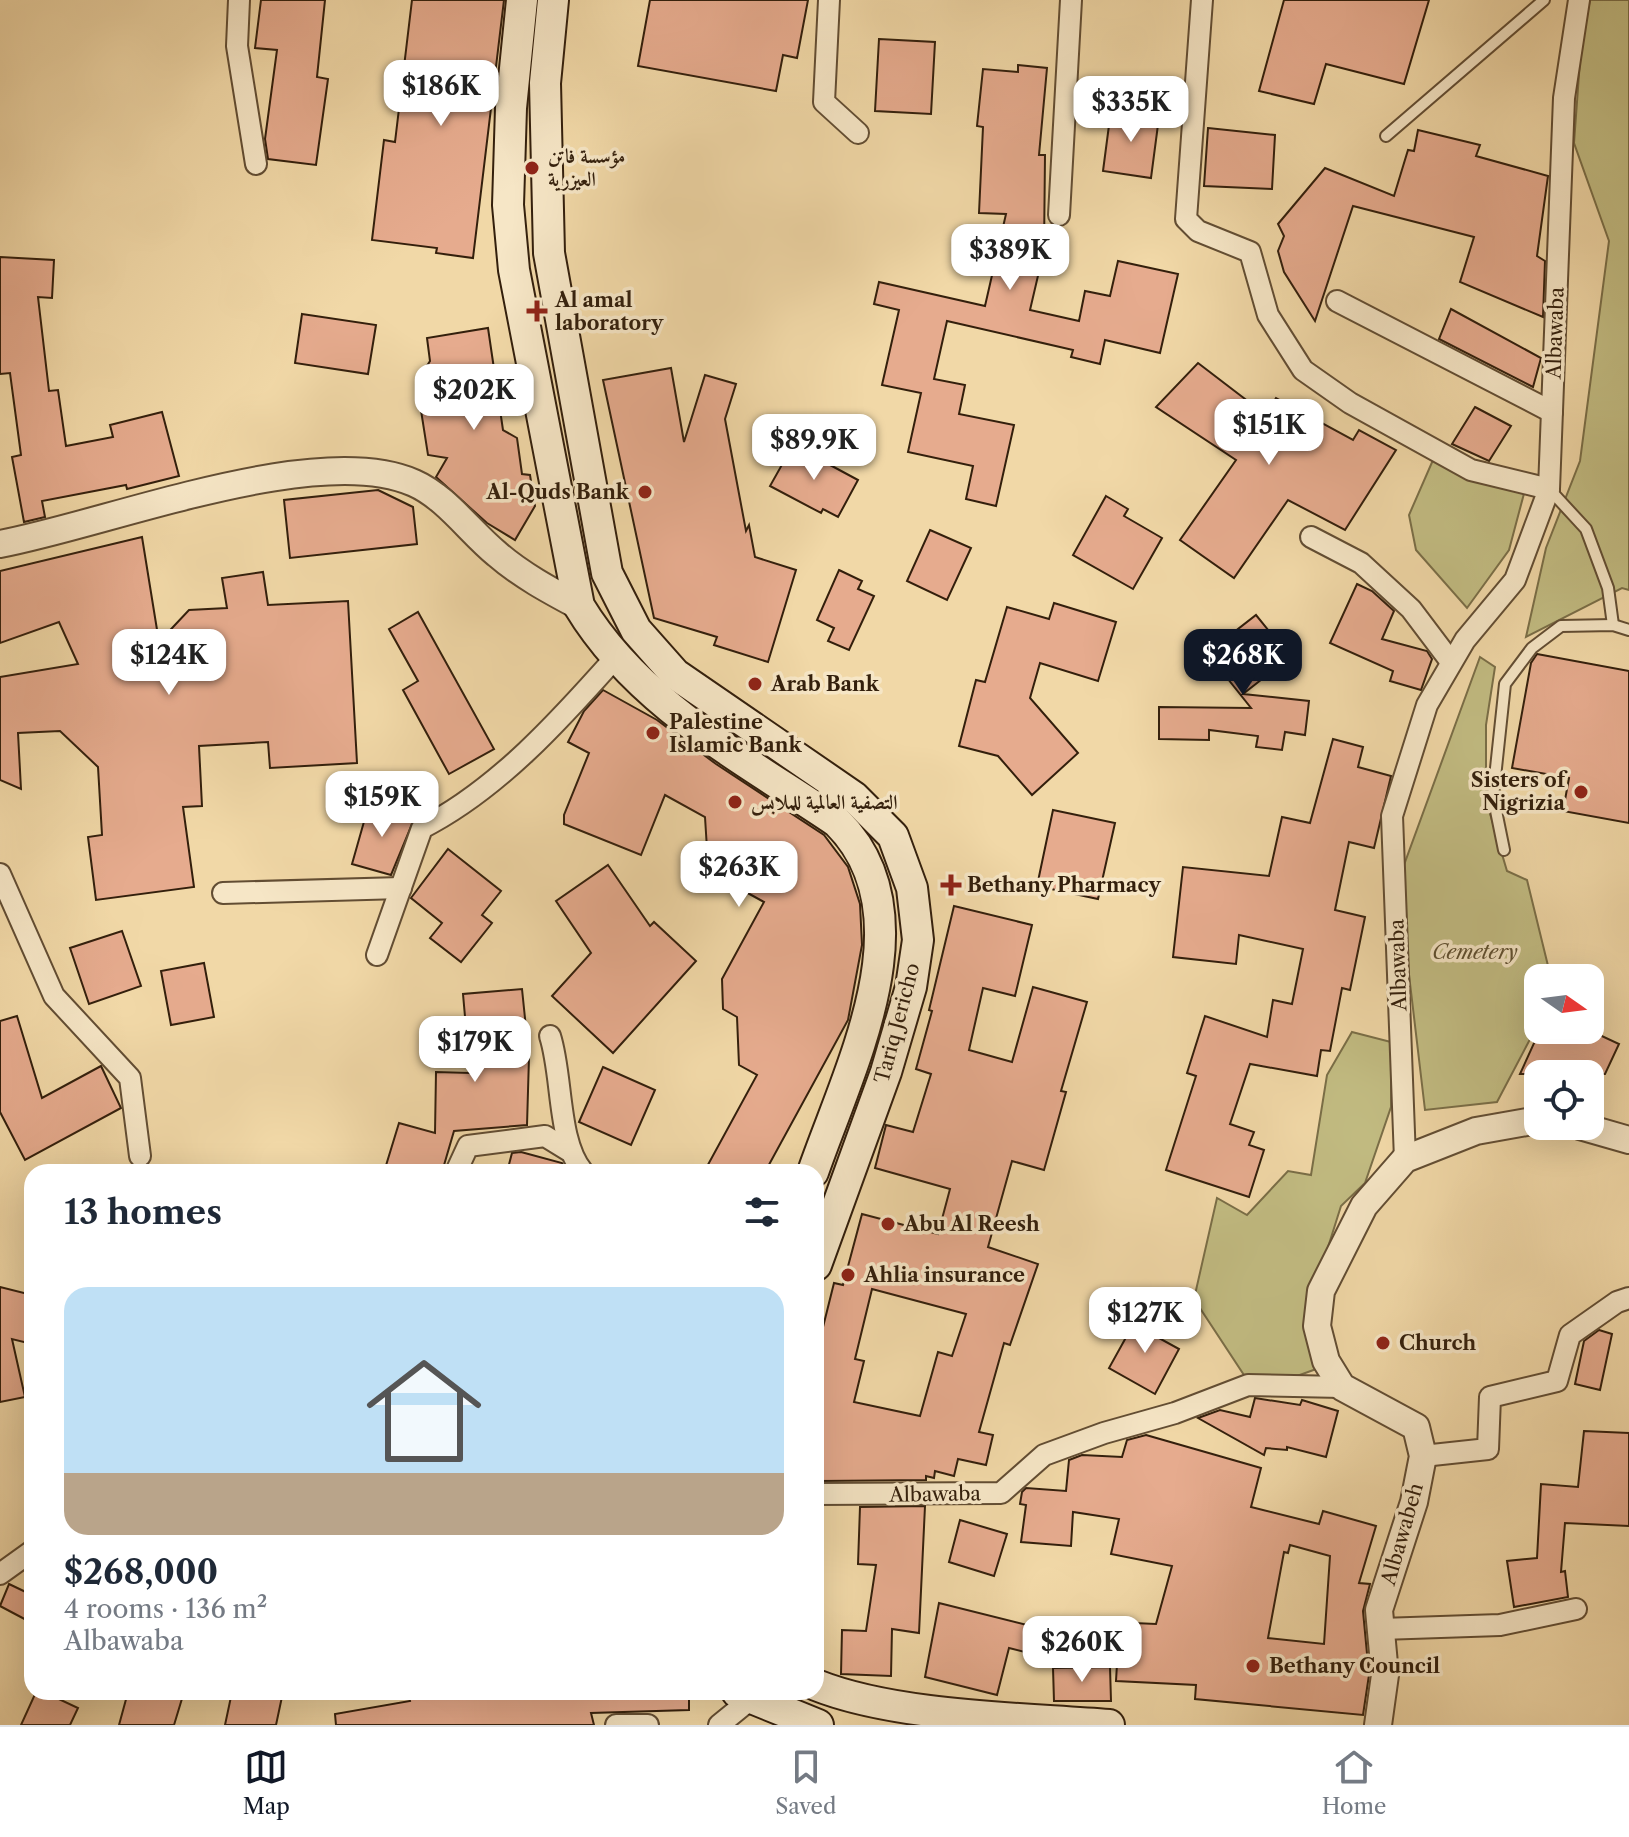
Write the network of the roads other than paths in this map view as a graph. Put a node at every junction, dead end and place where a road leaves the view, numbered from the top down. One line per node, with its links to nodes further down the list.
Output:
1 (239, 0): 11 (street)
2 (522, 0): 19 (main road, Tariq Jericho)
3 (553, 0): 16 (main road, Tariq Jericho)
4 (829, 0): 9 (street)
5 (1071, 0): 12 (street)
6 (1202, 0): 15 (street)
7 (1544, 0): 10 (lane)
8 (1579, 0): 14 (street, Albawaba)
9 (858, 133)
10 (1386, 136)
11 (256, 164)
12 (1059, 215)
13 (1337, 301): 14 (street)
14 (1552, 412): 15 (street, Albawaba)
15 (1549, 489): 21 (lane); 24 (street, Albawaba)
16 (600, 535): 19 (main road); 40 (main road, Tariq Jericho)
17 (1311, 537): 24 (street)
18 (0, 544): 20 (street)
19 (565, 544): 20 (main road, Tariq Jericho)
20 (579, 606): 23 (main road, Tariq Jericho)
21 (1613, 625): 22 (lane); 25 (lane)
22 (1629, 630)
23 (615, 658): 27 (street); 39 (main road, Tariq Jericho)
24 (1451, 662): 36 (street, Albawaba)
25 (1504, 850)
26 (0, 874): 35 (street)
27 (401, 888): 28 (street); 29 (street)
28 (223, 893)
29 (377, 955)
30 (550, 1036): 34 (street)
31 (1524, 1122): 36 (street)
32 (1604, 1133): 33 (street)
33 (1629, 1140)
34 (571, 1152): 37 (street); 38 (street)
35 (140, 1156)
36 (1405, 1159): 42 (street)
37 (460, 1164)
38 (578, 1164)
39 (816, 1164)
40 (824, 1243)
41 (1629, 1298): 43 (street)
42 (1342, 1387): 43 (street, Albawabeh); 44 (street, Albawaba)
43 (1423, 1456): 48 (street, Albawabeh)
44 (824, 1494)
45 (24, 1557): 46 (street)
46 (0, 1574)
47 (1576, 1609): 48 (street)
48 (1381, 1629): 57 (street, Albawabeh)
49 (824, 1688): 56 (main road)
50 (740, 1700): 54 (street)
51 (756, 1700): 55 (main road)
52 (616, 1725): 53 (street)
53 (648, 1725)
54 (719, 1725)
55 (818, 1725)
56 (1109, 1725)
57 (1378, 1725)

